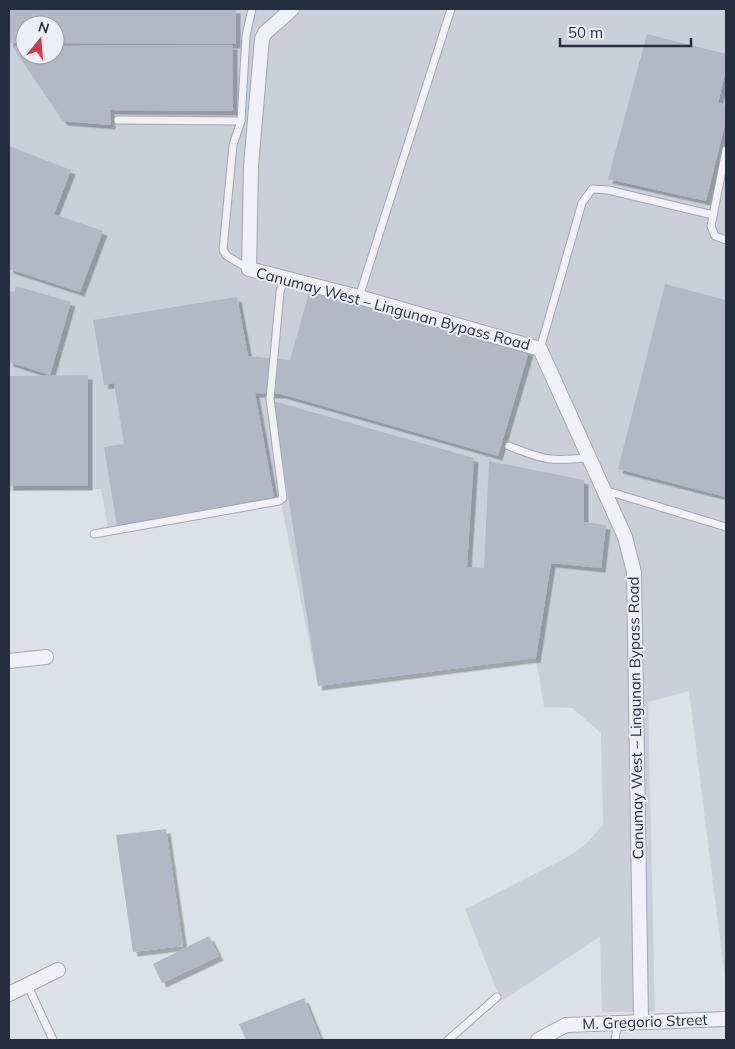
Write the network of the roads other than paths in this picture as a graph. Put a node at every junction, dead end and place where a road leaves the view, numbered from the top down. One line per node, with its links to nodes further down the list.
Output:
1 (252, 9): 5 (lane)
2 (292, 9): 9 (street, Canumay West – Lingunan Bypass Road)
3 (451, 9): 11 (lane)
4 (118, 120): 5 (lane)
5 (240, 121): 9 (lane)
6 (726, 150): 7 (lane)
7 (713, 215): 8 (lane); 12 (lane)
8 (726, 240)
9 (249, 269): 10 (street, Canumay West – Lingunan Bypass Road)
10 (284, 278): 11 (street, Canumay West – Lingunan Bypass Road); 17 (lane)
11 (359, 297): 12 (street, Canumay West – Lingunan Bypass Road)
12 (540, 349): 14 (street, Canumay West – Lingunan Bypass Road)
13 (509, 446): 14 (lane)
14 (589, 458): 15 (street, Canumay West – Lingunan Bypass Road)
15 (604, 490): 16 (lane); 25 (street, Canumay West – Lingunan Bypass Road)
16 (726, 527)
17 (94, 534)
18 (46, 657): 19 (street)
19 (9, 661)
20 (58, 970): 21 (street)
21 (28, 986): 22 (street); 27 (lane)
22 (9, 994)
23 (497, 997): 28 (lane)
24 (726, 1018): 25 (street, M. Gregorio Street)
25 (641, 1020): 26 (street, M. Gregorio Street)
26 (618, 1022): 29 (street, M. Gregorio Street); 30 (lane)
27 (53, 1040)
28 (448, 1040)
29 (538, 1040)
30 (615, 1040)

